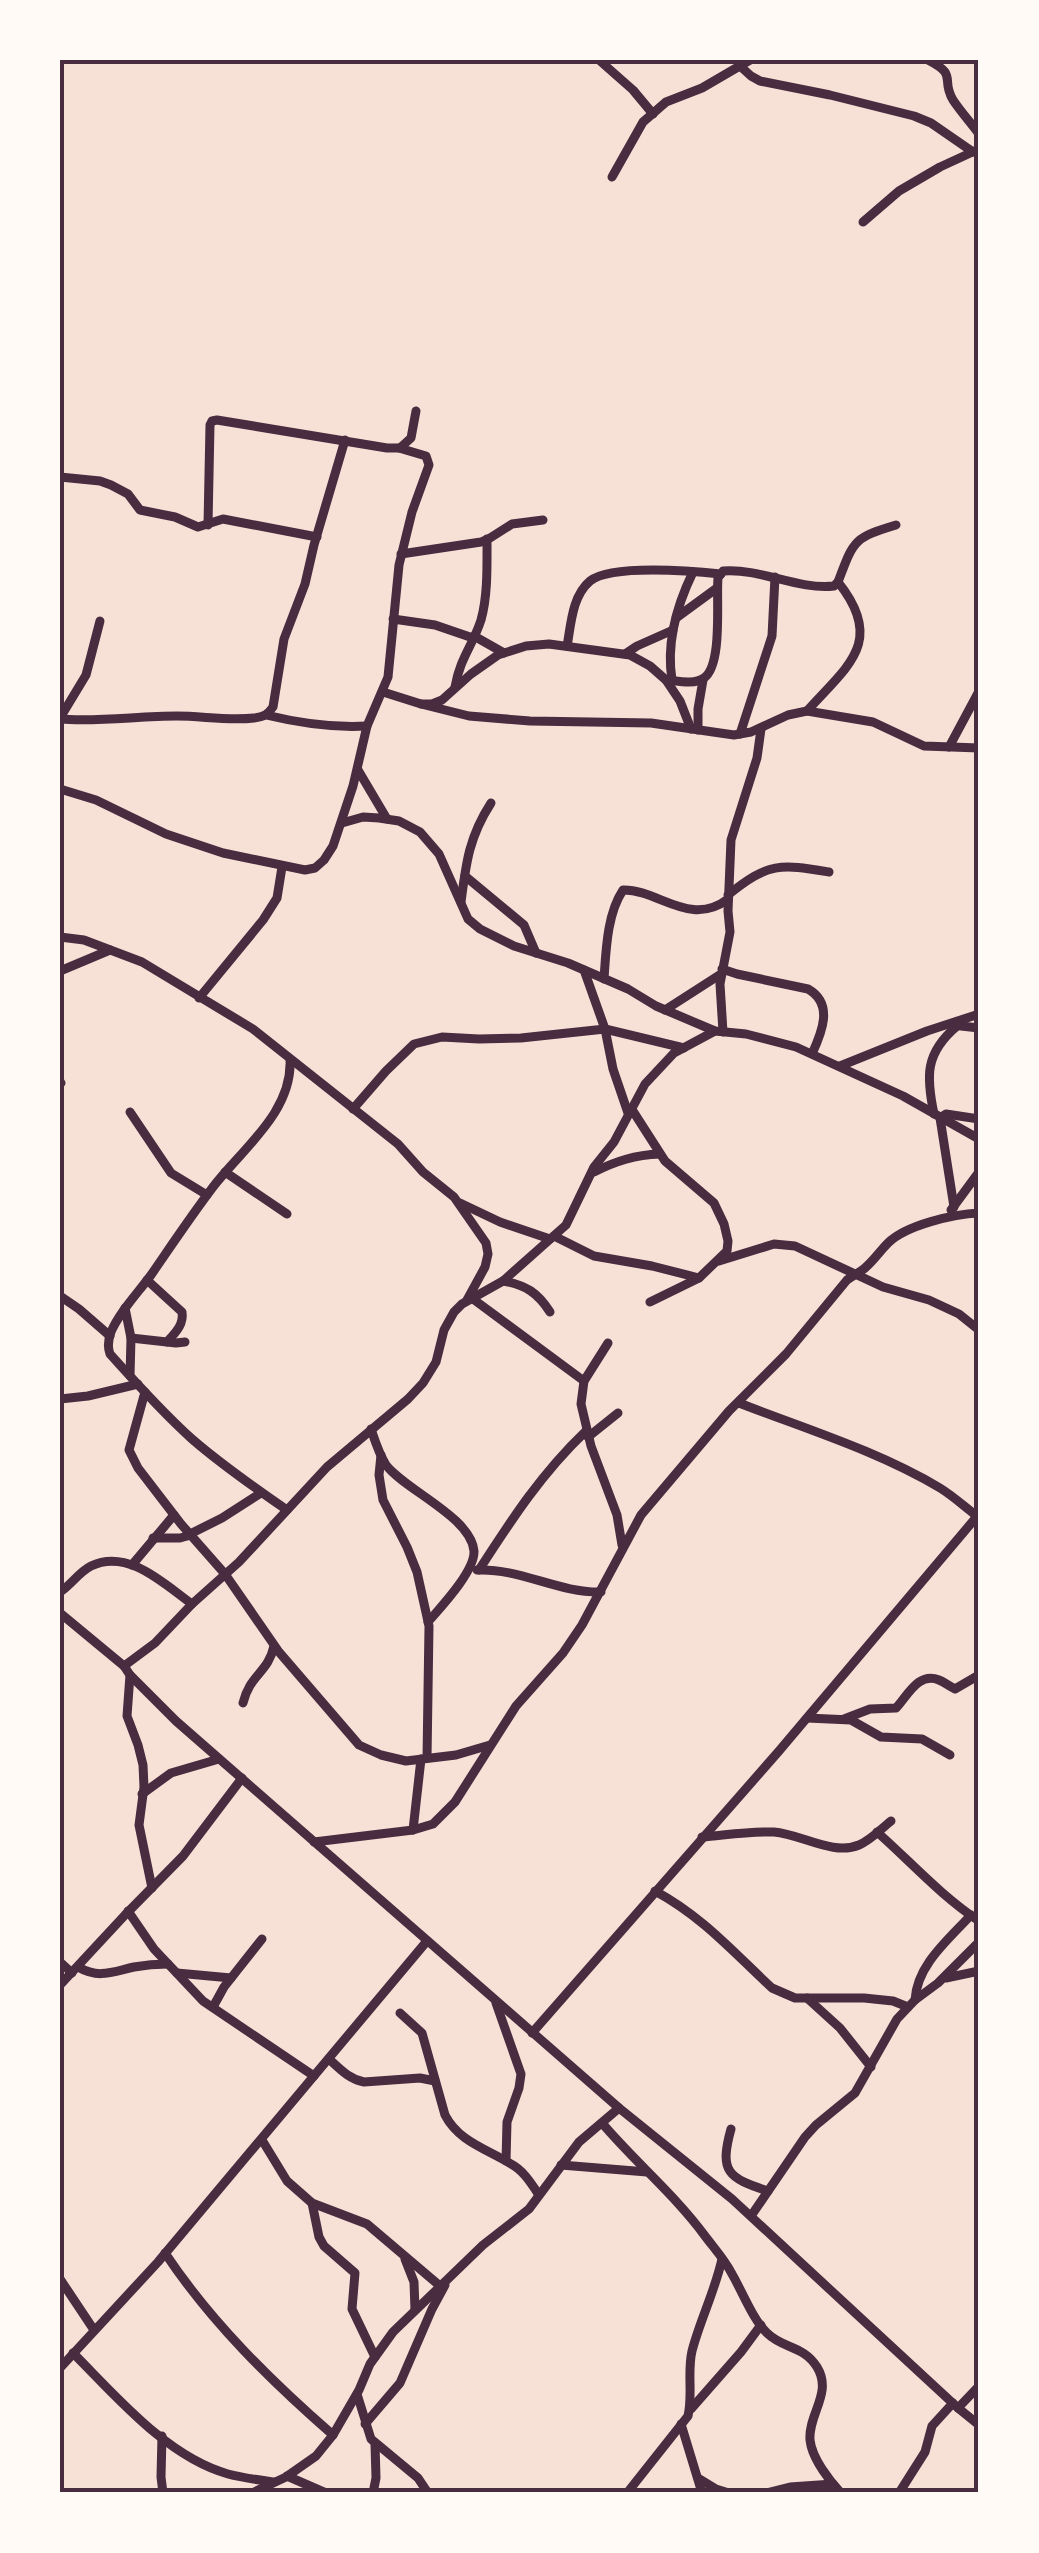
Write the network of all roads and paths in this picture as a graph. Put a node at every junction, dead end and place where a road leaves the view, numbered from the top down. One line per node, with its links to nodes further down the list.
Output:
1 (599, 60): 5 (street)
2 (750, 60): 4 (street)
3 (928, 60): 6 (street)
4 (740, 66): 5 (street); 7 (street)
5 (653, 114): 8 (street)
6 (979, 134)
7 (976, 151): 9 (street)
8 (612, 177)
9 (863, 222)
10 (416, 411): 12 (street)
11 (346, 440): 12 (street); 15 (street); 17 (street)
12 (398, 448): 19 (street)
13 (60, 477): 15 (street)
14 (543, 520): 18 (street)
15 (208, 525): 17 (street)
16 (896, 525): 23 (street)
17 (317, 537): 40 (street)
18 (487, 540): 19 (street); 29 (street)
19 (401, 554): 26 (street)
20 (693, 572): 21 (street); 25 (street); 30 (street)
21 (721, 574): 22 (street); 24 (street)
22 (775, 577): 23 (street); 45 (street)
23 (838, 582): 39 (street)
24 (717, 588): 25 (street); 34 (street)
25 (676, 618): 28 (street)
26 (393, 619): 29 (street); 37 (street)
27 (100, 620): 41 (street)
28 (673, 630): 32 (street); 33 (street)
29 (474, 637): 31 (street); 35 (street)
30 (568, 646): 31 (street); 32 (street)
31 (504, 653): 35 (street)
32 (624, 654): 33 (street)
33 (669, 680): 34 (street); 43 (street)
34 (703, 680): 43 (street)
35 (455, 687): 38 (street)
36 (979, 691): 46 (street)
37 (383, 692): 38 (street); 42 (street)
38 (421, 704): 43 (street)
39 (807, 711): 44 (street); 46 (street)
40 (266, 714): 41 (street); 42 (street)
41 (60, 718)
42 (367, 726): 48 (street)
43 (695, 729): 45 (street)
44 (761, 729): 45 (street); 53 (street)
45 (740, 734)
46 (949, 747): 47 (street)
47 (979, 748)
48 (357, 769): 51 (street); 52 (street)
49 (60, 789): 54 (street)
50 (492, 804): 57 (street)
51 (387, 819): 52 (street); 59 (street)
52 (342, 823): 54 (street)
53 (730, 862): 55 (street); 58 (street)
54 (282, 867): 69 (street)
55 (760, 872): 56 (street); 58 (street)
56 (830, 872)
57 (465, 876): 59 (street); 64 (street)
58 (728, 897): 60 (street); 61 (street)
59 (461, 904): 64 (street)
60 (717, 906): 61 (street); 68 (street)
61 (728, 917): 67 (street)
62 (60, 937): 63 (street)
63 (110, 950): 66 (street); 69 (street)
64 (536, 953): 65 (street)
65 (584, 970): 68 (street); 74 (street)
66 (60, 971)
67 (722, 972): 70 (street); 75 (street); 77 (street)
68 (604, 978): 70 (street)
69 (199, 998): 78 (street)
70 (666, 1010): 75 (street)
71 (979, 1014): 72 (street)
72 (951, 1025): 73 (street); 79 (street); 83 (street)
73 (979, 1028)
74 (605, 1029): 76 (street); 80 (street); 81 (street)
75 (719, 1032): 76 (street); 77 (street)
76 (684, 1048): 81 (street)
77 (812, 1054): 79 (street)
78 (290, 1060): 80 (street); 87 (street)
79 (840, 1066): 83 (street)
80 (354, 1109): 91 (street)
81 (629, 1111): 86 (street); 89 (street)
82 (130, 1112): 90 (street)
83 (937, 1116): 84 (street); 85 (street); 92 (street)
84 (979, 1119)
85 (979, 1139)
86 (660, 1154): 89 (street); 97 (street)
87 (226, 1172): 90 (street); 94 (street)
88 (979, 1172): 92 (street)
89 (592, 1173): 96 (street)
90 (207, 1195): 100 (street)
91 (458, 1202): 96 (street); 103 (street)
92 (954, 1207): 95 (street)
93 (979, 1212): 95 (street)
94 (287, 1214)
95 (946, 1218): 98 (street)
96 (552, 1237): 99 (street); 101 (street)
97 (719, 1260): 98 (street); 99 (street)
98 (855, 1273): 107 (street); 116 (street)
99 (699, 1278): 104 (street)
100 (147, 1280): 105 (street); 110 (street)
101 (503, 1281): 103 (street); 106 (street)
102 (60, 1296): 108 (street)
103 (469, 1301): 113 (street); 118 (street)
104 (650, 1302)
105 (126, 1308): 108 (street); 109 (street)
106 (550, 1312)
107 (979, 1330)
108 (110, 1336): 114 (street)
109 (132, 1338): 110 (street); 114 (street)
110 (168, 1342): 111 (street)
111 (186, 1342)
112 (608, 1343): 113 (street)
113 (584, 1380): 119 (street)
114 (138, 1384): 115 (street); 121 (street); 123 (street)
115 (60, 1399)
116 (739, 1403): 124 (street); 129 (street)
117 (618, 1413): 119 (street)
118 (372, 1429): 120 (street); 122 (street)
119 (587, 1434): 129 (street); 131 (street)
120 (382, 1455): 132 (street); 138 (street)
121 (262, 1492): 122 (street); 127 (street)
122 (287, 1510): 133 (street)
123 (174, 1515): 127 (street); 128 (street)
124 (978, 1515): 125 (street)
125 (966, 1530): 126 (street); 143 (street)
126 (979, 1531)
127 (190, 1535): 128 (street); 133 (street)
128 (154, 1538): 130 (street)
129 (622, 1547): 135 (street)
130 (132, 1565): 134 (street); 136 (street)
131 (479, 1570): 132 (street); 135 (street)
132 (466, 1571): 138 (street)
133 (225, 1574): 136 (street); 139 (street)
134 (60, 1592)
135 (601, 1592): 145 (street)
136 (192, 1604): 140 (street)
137 (60, 1613): 140 (street)
138 (428, 1622): 148 (street)
139 (274, 1646): 142 (street); 148 (street)
140 (127, 1670): 147 (street); 150 (street)
141 (979, 1675): 144 (street)
142 (243, 1703)
143 (807, 1718): 144 (street); 154 (street)
144 (844, 1719): 146 (street)
145 (490, 1745): 148 (street); 152 (street)
146 (950, 1755)
147 (219, 1759): 149 (street); 150 (street)
148 (424, 1759): 152 (street)
149 (242, 1778): 155 (street); 156 (street)
150 (142, 1794): 156 (street)
151 (891, 1821): 153 (street)
152 (413, 1830): 155 (street)
153 (878, 1832): 154 (street); 159 (street)
154 (702, 1837): 157 (street)
155 (314, 1842): 161 (street)
156 (152, 1888): 158 (street)
157 (655, 1891): 171 (street); 176 (street)
158 (128, 1911): 164 (street); 165 (street)
159 (975, 1918): 173 (street)
160 (262, 1939): 168 (street)
161 (427, 1941): 172 (street); 177 (street)
162 (979, 1942): 169 (street)
163 (60, 1962): 165 (street)
164 (168, 1964): 165 (street); 167 (street)
165 (75, 1970): 170 (street)
166 (979, 1971): 169 (street)
167 (177, 1973): 168 (street); 174 (street)
168 (231, 1978): 174 (street)
169 (944, 1978): 173 (street)
170 (60, 1985)
171 (807, 1998): 173 (street); 178 (street)
172 (495, 2000): 176 (street); 185 (street)
173 (912, 2004): 178 (street)
174 (213, 2007): 179 (street)
175 (400, 2013): 180 (street)
176 (532, 2032): 181 (street)
177 (329, 2059): 179 (street); 180 (street)
178 (871, 2067): 188 (street)
179 (314, 2076): 184 (street)
180 (435, 2081): 185 (street)
181 (619, 2108): 182 (street); 191 (street)
182 (602, 2123): 186 (street); 187 (street)
183 (730, 2129): 188 (street)
184 (262, 2140): 190 (street); 192 (street)
185 (506, 2161): 189 (street)
186 (561, 2165): 187 (street); 189 (street)
187 (646, 2172): 194 (street)
188 (768, 2191): 191 (street)
189 (539, 2195): 195 (street)
190 (312, 2203): 193 (street); 202 (street)
191 (751, 2216): 206 (street)
192 (165, 2254): 200 (street); 211 (street)
193 (404, 2257): 197 (street); 198 (street)
194 (722, 2259): 199 (street); 207 (street)
195 (450, 2278): 197 (street); 208 (street)
196 (60, 2279): 200 (street)
197 (440, 2286): 198 (street)
198 (415, 2310): 202 (street)
199 (761, 2325): 207 (street); 217 (street)
200 (94, 2330): 201 (street)
201 (73, 2353): 203 (street); 212 (street)
202 (375, 2356): 205 (street)
203 (60, 2368)
204 (979, 2386): 206 (street)
205 (357, 2394): 208 (street); 211 (street)
206 (955, 2405): 210 (street); 220 (street)
207 (690, 2411): 209 (street)
208 (365, 2424): 213 (street)
209 (682, 2424): 215 (street); 224 (street)
210 (979, 2424)
211 (334, 2435): 214 (street)
212 (162, 2436): 216 (street); 221 (street)
213 (376, 2444): 219 (street); 223 (street)
214 (286, 2476): 216 (street); 222 (street)
215 (698, 2478): 225 (street); 226 (street)
216 (274, 2482): 218 (street)
217 (833, 2484): 227 (street); 228 (street)
218 (255, 2492)
219 (429, 2492)
220 (898, 2492)
221 (163, 2493)
222 (326, 2493)
223 (373, 2493)
224 (627, 2493)
225 (702, 2493)
226 (728, 2493)
227 (766, 2493)
228 (840, 2493)

